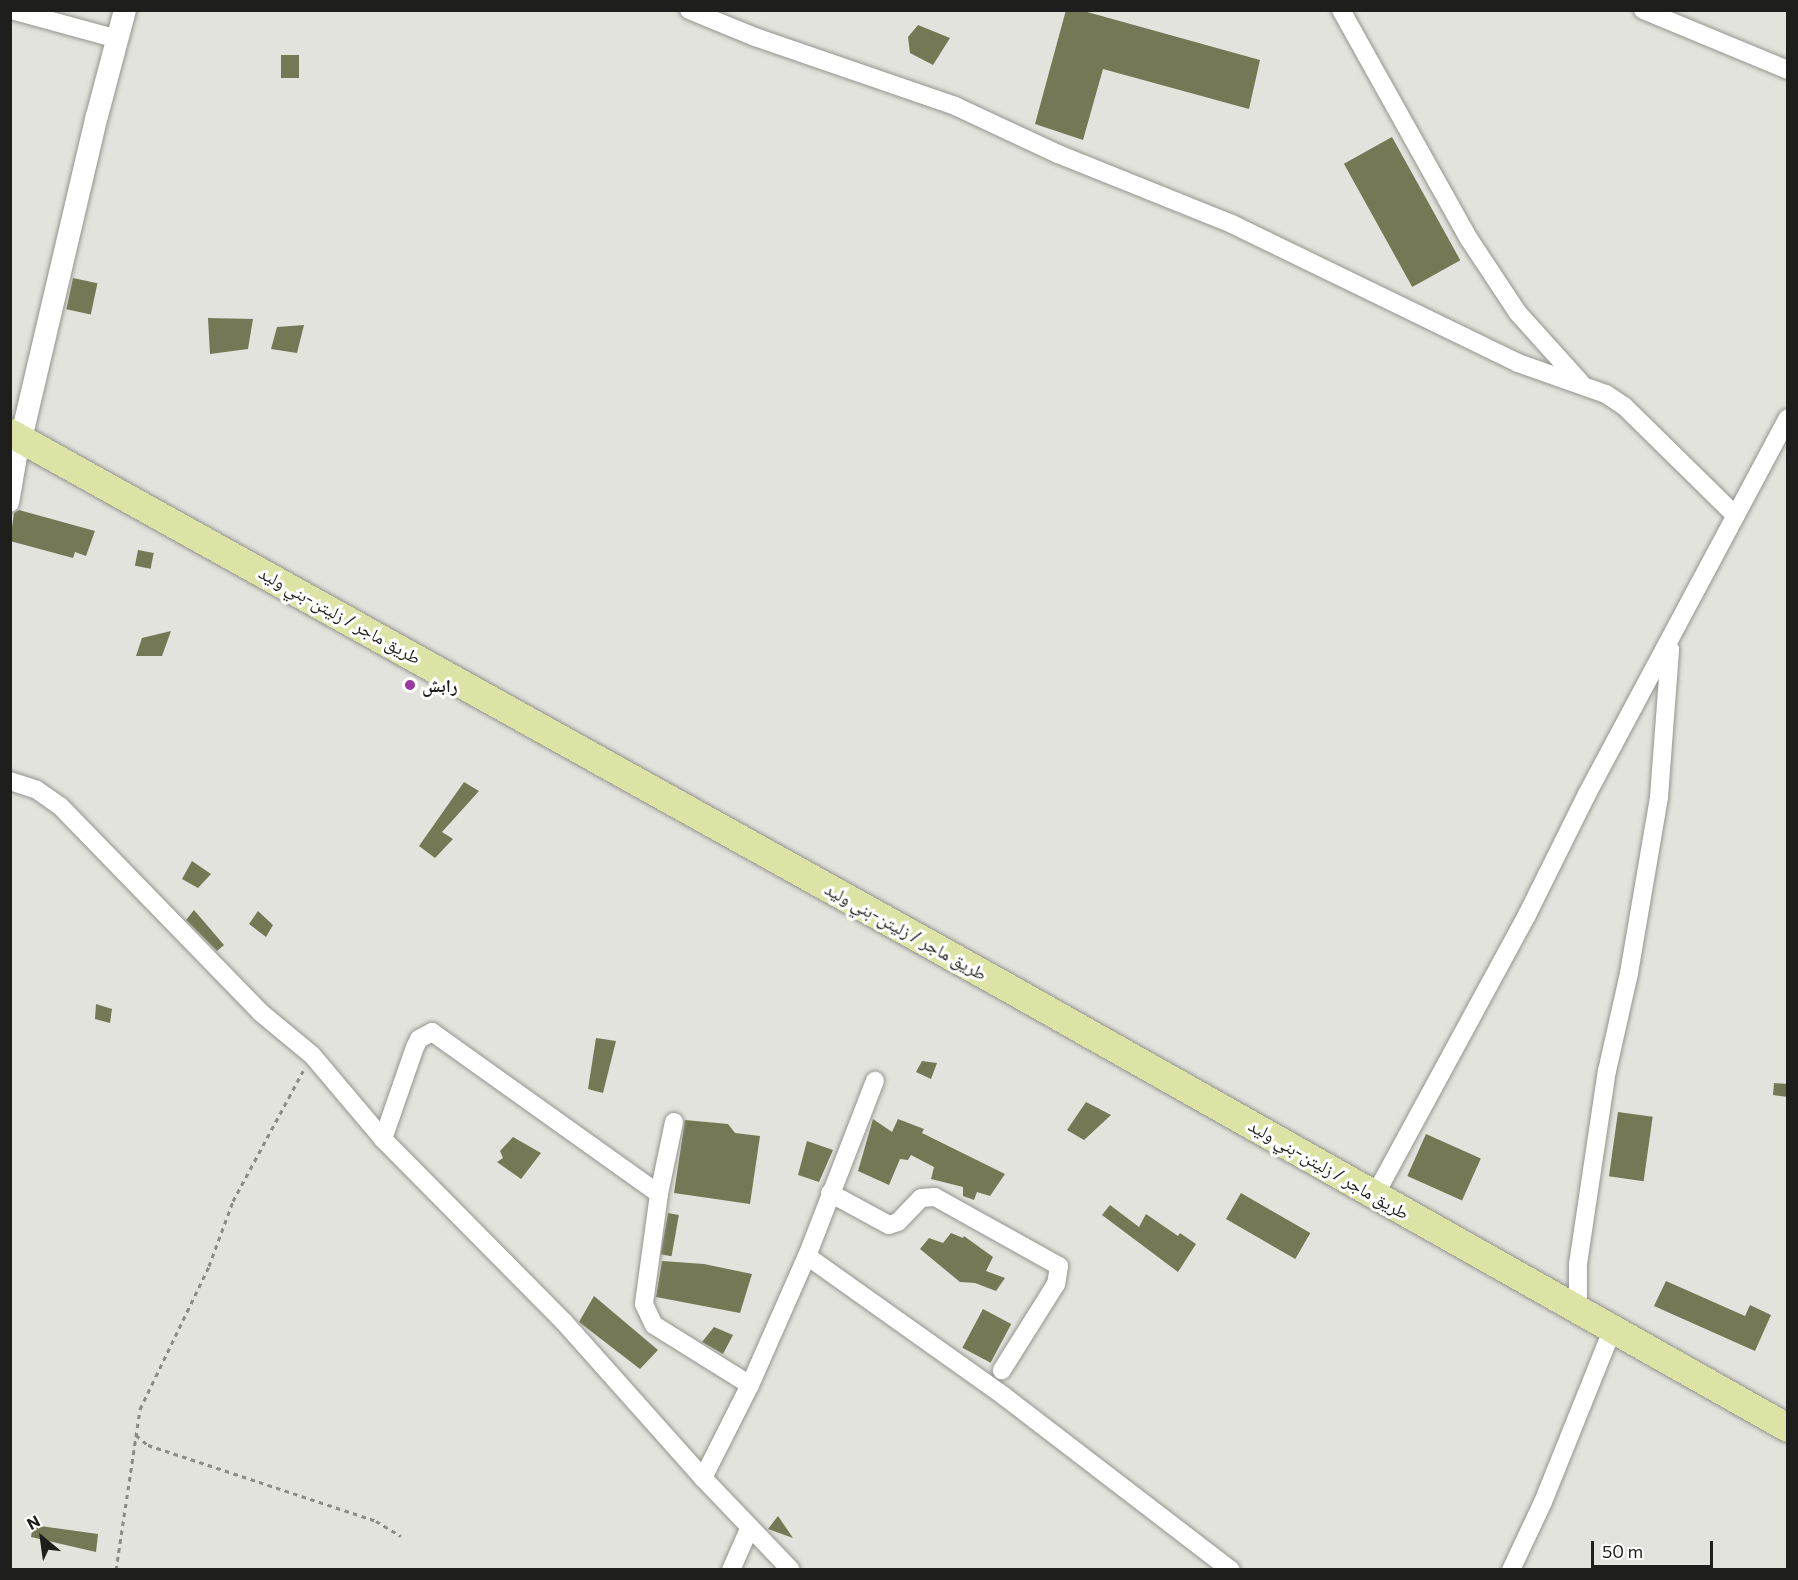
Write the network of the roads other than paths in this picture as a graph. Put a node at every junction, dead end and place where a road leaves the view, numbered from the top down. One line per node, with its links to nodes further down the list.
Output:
1 (11, 10): 6 (street)
2 (125, 10): 6 (street)
3 (689, 10): 8 (street)
4 (1643, 10): 7 (street)
5 (1346, 14): 8 (street)
6 (118, 39): 10 (street)
7 (1788, 70)
8 (1582, 384): 12 (street)
9 (1788, 418): 12 (street)
10 (16, 436): 11 (street); 20 (highway, طريق ماجر / زليتن-بني وليد)
11 (10, 503)
12 (1735, 515): 13 (street)
13 (1671, 640): 20 (street); 22 (street)
14 (10, 781): 17 (street)
15 (875, 1081): 18 (street)
16 (674, 1122): 19 (street)
17 (383, 1139): 19 (street); 27 (street)
18 (830, 1193): 21 (street); 24 (street)
19 (659, 1194): 25 (street)
20 (1375, 1195): 22 (highway, طريق ماجر / زليتن-بني وليد)
21 (807, 1257): 25 (street); 31 (street)
22 (1578, 1308): 23 (highway, طريق ماجر / زليتن-بني وليد)
23 (1613, 1328): 26 (highway, طريق ماجر / زليتن-بني وليد); 32 (street)
24 (1002, 1370)
25 (750, 1385): 27 (street)
26 (1788, 1428)
27 (703, 1478): 28 (street)
28 (750, 1527): 29 (street); 30 (street)
29 (731, 1569)
30 (791, 1569)
31 (1230, 1569)
32 (1511, 1569)

